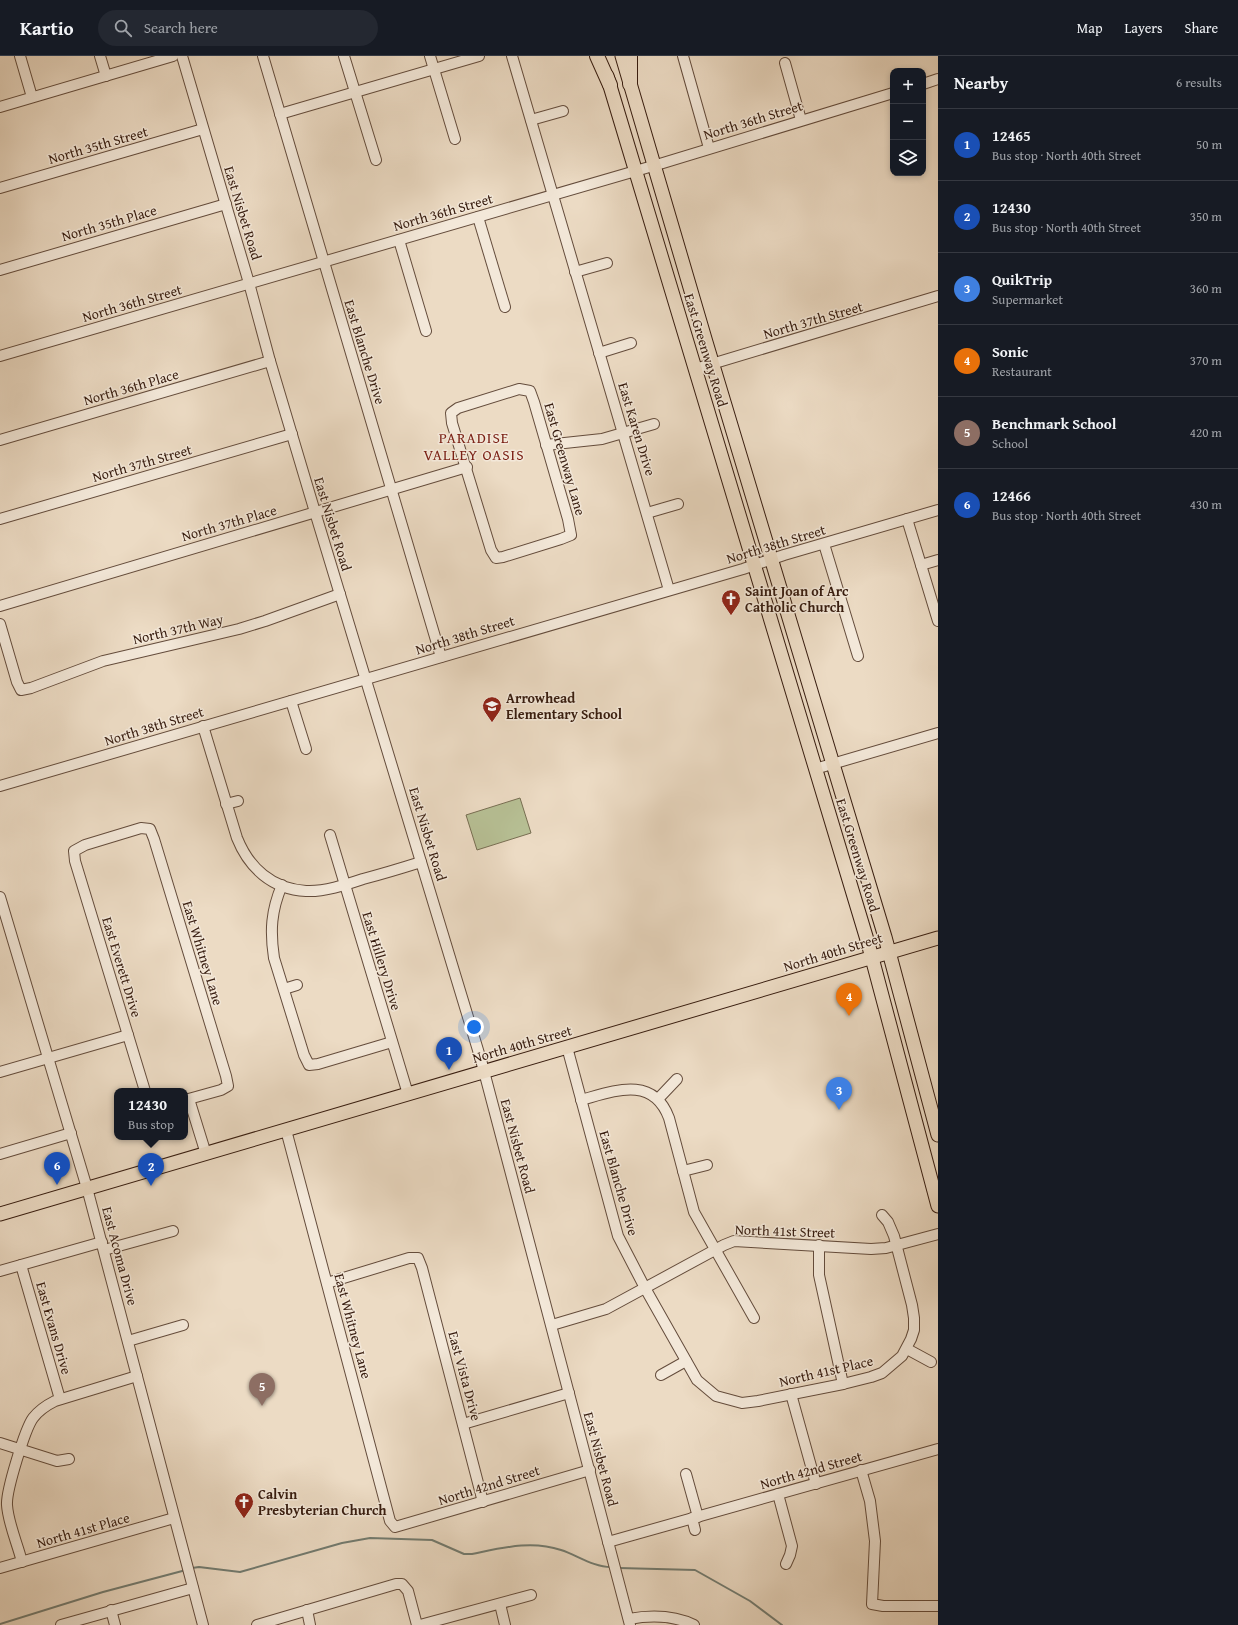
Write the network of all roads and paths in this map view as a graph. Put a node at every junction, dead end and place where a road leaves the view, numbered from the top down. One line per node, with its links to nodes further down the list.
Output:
1 (20, 56): 24 (street)
2 (100, 56): 17 (street)
3 (173, 56): 17 (street)
4 (182, 56): 30 (street, East Nisbet Road)
5 (263, 56): 27 (street, East Blanche Drive)
6 (344, 56): 22 (street)
7 (430, 56): 16 (street)
8 (479, 56): 16 (street)
9 (512, 56): 28 (street, East Karen Drive)
10 (597, 56): 21 (highway)
11 (602, 56): 21 (main road, East Greenway Road)
12 (622, 56): 20 (main road, East Greenway Road)
13 (630, 56): 20 (highway)
14 (683, 56): 32 (street)
15 (785, 63): 29 (street)
16 (434, 69): 22 (street); 31 (street)
17 (106, 76): 24 (street)
18 (938, 79): 19 (street)
19 (926, 83)
20 (630, 84): 34 (main road, East Greenway Road)
21 (610, 85): 35 (main road, East Greenway Road)
22 (355, 92): 27 (street); 33 (street)
23 (890, 94): 29 (street, North 36th Street)
24 (32, 97): 25 (street)
25 (0, 107)
26 (563, 111): 28 (street)
27 (280, 114): 41 (street, East Blanche Drive)
28 (531, 120): 37 (street, East Karen Drive)
29 (801, 120): 32 (street, North 36th Street)
30 (204, 129): 36 (street, North 35th Street); 38 (street, East Nisbet Road)
31 (455, 138)
32 (709, 148): 34 (street, North 36th Street)
33 (376, 160)
34 (653, 165): 35 (street, North 36th Street); 53 (main road, East Greenway Road)
35 (635, 170): 37 (street, North 36th Street); 54 (main road, East Greenway Road)
36 (0, 188)
37 (552, 195): 39 (street, North 36th Street); 44 (street, East Karen Drive)
38 (226, 204): 43 (street, North 35th Place); 45 (street, East Nisbet Road)
39 (478, 217): 40 (street, North 36th Street); 47 (street)
40 (399, 240): 41 (street, North 36th Street); 48 (street)
41 (323, 261): 45 (street, North 36th Street); 61 (street, East Blanche Drive)
42 (607, 263): 44 (street)
43 (0, 270)
44 (575, 272): 50 (street, East Karen Drive)
45 (250, 283): 51 (street, North 36th Street); 52 (street, East Nisbet Road)
46 (938, 296): 53 (street, North 37th Street)
47 (505, 307)
48 (426, 331)
49 (631, 343): 50 (street)
50 (599, 353): 56 (street, East Karen Drive)
51 (0, 355)
52 (270, 361): 57 (street, East Nisbet Road); 58 (street, North 36th Place)
53 (712, 364): 54 (street, North 37th Street); 69 (main road, East Greenway Road)
54 (695, 369): 71 (main road, East Greenway Road)
55 (654, 424): 56 (street)
56 (623, 433): 59 (street); 65 (street, East Karen Drive)
57 (292, 434): 64 (street, East Nisbet Road); 66 (street, North 37th Street)
58 (0, 440)
59 (546, 444): 60 (street, East Greenway Lane); 60 (street, East Greenway Lane)
60 (467, 468): 61 (street, North 37th Place)
61 (392, 490): 64 (street, North 37th Place); 81 (street, East Blanche Drive)
62 (678, 504): 65 (street)
63 (938, 510): 67 (street, North 38th Street)
64 (315, 512): 74 (street, East Nisbet Road); 75 (street, North 37th Place)
65 (647, 513): 73 (street, East Karen Drive)
66 (0, 519)
67 (908, 519): 68 (street, North 38th Street); 72 (street)
68 (824, 544): 69 (street, North 38th Street); 80 (street)
69 (771, 559): 71 (street, North 38th Street); 78 (main road, East Greenway Road)
70 (938, 560): 72 (street)
71 (753, 565): 73 (street, North 38th Street); 79 (main road, East Greenway Road)
72 (922, 565): 76 (street)
73 (669, 590): 81 (street, North 38th Street)
74 (340, 594): 77 (street, North 37th Way); 82 (street, East Nisbet Road)
75 (0, 606)
76 (938, 621)
77 (0, 624)
78 (798, 649): 79 (main road); 87 (main road, East Greenway Road)
79 (780, 654): 88 (main road, East Greenway Road)
80 (858, 656)
81 (441, 657): 82 (street, North 38th Street)
82 (366, 679): 83 (street, North 38th Street); 94 (street, East Nisbet Road)
83 (291, 701): 84 (street, North 38th Street); 86 (street)
84 (203, 726): 89 (street, North 38th Street); 91 (street)
85 (938, 732): 87 (street)
86 (306, 749)
87 (833, 764): 88 (street); 99 (main road, East Greenway Road)
88 (815, 769): 100 (main road, East Greenway Road)
89 (0, 786)
90 (238, 801): 91 (street)
91 (226, 804): 95 (street)
92 (150, 829): 103 (street, East Everett Drive); 112 (street, East Whitney Lane)
93 (330, 835): 96 (street, East Hillery Drive)
94 (421, 862): 96 (street); 108 (street, East Nisbet Road)
95 (282, 885): 96 (street); 102 (street)
96 (345, 885): 104 (street, East Hillery Drive)
97 (0, 897): 106 (street, East Acoma Drive)
98 (938, 938): 99 (main road, North 40th Street)
99 (889, 952): 100 (main road, North 40th Street); 118 (main road, East Greenway Road)
100 (872, 957): 105 (main road, North 40th Street); 124 (main road, East Greenway Road)
101 (297, 985): 102 (street)
102 (284, 989): 104 (street)
103 (128, 1035): 106 (street); 110 (street, East Everett Drive)
104 (392, 1042): 111 (street, East Hillery Drive)
105 (567, 1047): 108 (main road, North 40th Street); 114 (street, East Blanche Drive)
106 (48, 1058): 107 (street); 117 (street, East Acoma Drive)
107 (0, 1072)
108 (484, 1072): 111 (main road, North 40th Street); 139 (street, East Nisbet Road)
109 (677, 1080): 113 (street)
110 (144, 1088)
111 (408, 1094): 116 (main road, North 40th Street)
112 (188, 1099)
113 (658, 1099): 114 (street); 122 (street)
114 (582, 1100): 136 (street, East Blanche Drive)
115 (188, 1102): 120 (street)
116 (286, 1130): 120 (main road, North 40th Street); 135 (street, East Whitney Lane)
117 (71, 1133): 119 (street); 123 (street, East Acoma Drive)
118 (938, 1135)
119 (0, 1154)
120 (206, 1154): 123 (main road, North 40th Street)
121 (707, 1165): 122 (street)
122 (683, 1171): 132 (street)
123 (87, 1188): 125 (main road, North 40th Street); 130 (street, East Acoma Drive)
124 (938, 1206)
125 (0, 1214)
126 (882, 1215): 129 (street)
127 (173, 1232): 130 (street)
128 (938, 1234): 129 (street, North 41st Street)
129 (896, 1245): 131 (street, North 41st Street); 141 (street)
130 (103, 1246): 133 (street); 140 (street, East Acoma Drive)
131 (818, 1246): 132 (street, North 41st Street); 146 (street)
132 (715, 1250): 136 (street, North 41st Street); 137 (street)
133 (21, 1265): 134 (street); 150 (street, East Evans Drive)
134 (0, 1271)
135 (327, 1283): 151 (street, East Vista Drive); 164 (street, East Whitney Lane)
136 (645, 1288): 139 (street, North 41st Street); 142 (street, East Blanche Drive)
137 (754, 1318)
138 (183, 1325): 140 (street)
139 (552, 1325): 147 (street, East Nisbet Road)
140 (128, 1340): 145 (street, East Acoma Drive)
141 (907, 1349): 143 (street); 146 (street, North 41st Place)
142 (686, 1361): 144 (street); 149 (street, East Blanche Drive)
143 (931, 1362)
144 (661, 1375)
145 (137, 1376): 150 (street); 163 (street, East Acoma Drive)
146 (843, 1384): 148 (street, North 41st Place)
147 (569, 1393): 151 (street); 156 (street, East Nisbet Road)
148 (791, 1394): 149 (street, North 41st Place); 159 (street)
149 (716, 1396)
150 (60, 1399): 154 (street)
151 (463, 1424): 161 (street, East Vista Drive)
152 (0, 1444): 154 (street)
153 (938, 1449): 157 (street, North 42nd Street)
154 (20, 1451): 155 (street); 167 (street)
155 (69, 1459)
156 (590, 1470): 161 (street, North 42nd Street); 166 (street, East Nisbet Road)
157 (861, 1470): 159 (street, North 42nd Street); 173 (street)
158 (686, 1474): 162 (street)
159 (816, 1484): 160 (street, North 42nd Street)
160 (778, 1494): 162 (street, North 42nd Street); 168 (street)
161 (483, 1502): 164 (street, North 42nd Street)
162 (695, 1517): 165 (street); 166 (street, North 42nd Street)
163 (174, 1518): 167 (street, North 41st Place); 170 (street, East Acoma Drive)
164 (395, 1527)
165 (695, 1530)
166 (608, 1542): 176 (street, East Nisbet Road)
167 (22, 1562): 169 (street, North 41st Place)
168 (786, 1564)
169 (0, 1568)
170 (192, 1584): 174 (street); 179 (street, East Acoma Drive)
171 (531, 1595): 172 (street)
172 (500, 1604): 182 (street); 183 (street)
173 (938, 1606)
174 (111, 1610): 177 (street); 178 (street)
175 (306, 1610): 180 (street); 181 (street); 182 (street)
176 (630, 1622): 184 (street)
177 (61, 1625)
178 (115, 1625)
179 (203, 1625)
180 (257, 1625)
181 (310, 1625)
182 (419, 1625)
183 (505, 1625)
184 (694, 1625)

